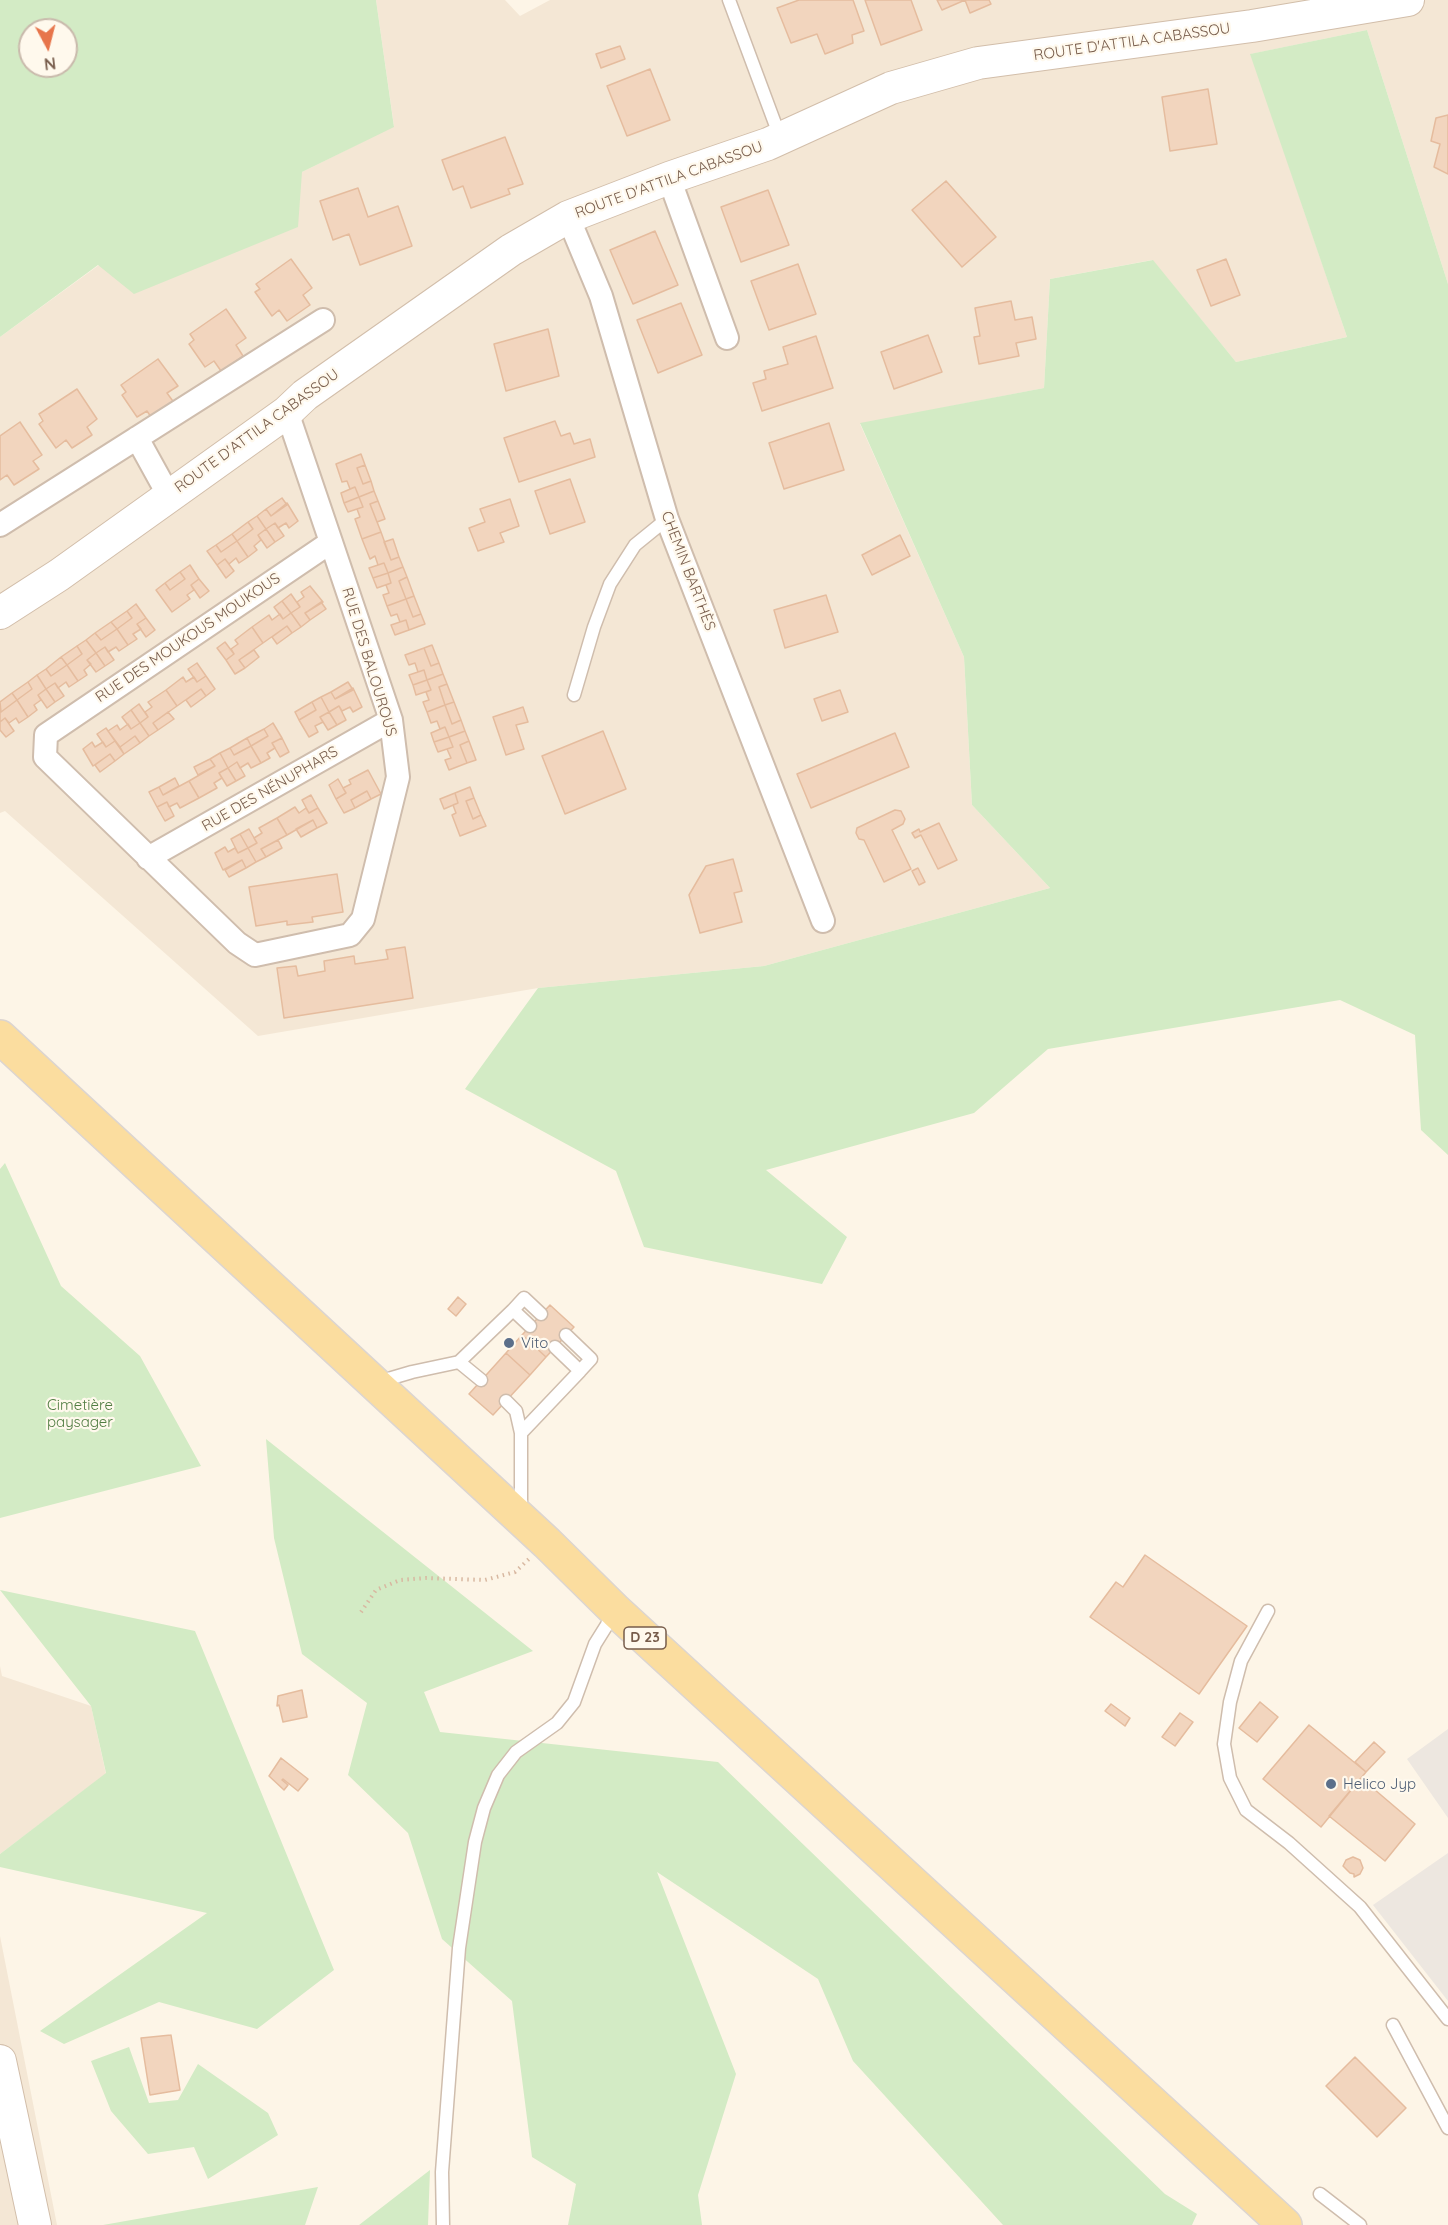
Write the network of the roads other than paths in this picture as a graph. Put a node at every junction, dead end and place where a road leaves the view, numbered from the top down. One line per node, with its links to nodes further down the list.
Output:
1 (729, 0): 3 (lane)
2 (1408, 0): 3 (main road, ROUTE D'ATTILA CABASSOU)
3 (780, 138): 4 (main road, ROUTE D'ATTILA CABASSOU)
4 (669, 177): 5 (main road, ROUTE D'ATTILA CABASSOU); 7 (street)
5 (568, 217): 8 (main road, ROUTE D'ATTILA CABASSOU); 11 (street, CHEMIN BARTHÈS)
6 (323, 320): 9 (street)
7 (728, 338)
8 (287, 412): 10 (main road, ROUTE D'ATTILA CABASSOU); 13 (street, RUE DES BALOUROUS)
9 (137, 438): 10 (street); 12 (street)
10 (169, 496): 14 (main road, ROUTE D'ATTILA CABASSOU)
11 (667, 519): 15 (lane); 19 (street, CHEMIN BARTHÈS)
12 (0, 525)
13 (331, 542): 16 (street, RUE DES BALOUROUS); 17 (street, RUE DES MOUKOUS MOUKOUS)
14 (0, 613)
15 (573, 695)
16 (391, 720): 18 (street, RUE DES NÉNUPHARS); 18 (street, RUE DES BALOUROUS)
17 (46, 735): 18 (street, RUE DES BALOUROUS)
18 (148, 858)
19 (823, 921)
20 (3, 1046): 29 (main road, D 23)
21 (513, 1310): 22 (lane); 23 (lane); 26 (lane)
22 (541, 1314)
23 (531, 1326)
24 (566, 1335): 27 (lane)
25 (555, 1347): 27 (lane)
26 (459, 1362): 28 (lane); 29 (lane)
27 (580, 1371): 31 (lane)
28 (481, 1380)
29 (375, 1383): 32 (main road, D 23)
30 (506, 1401): 31 (lane)
31 (521, 1433): 32 (lane)
32 (521, 1520): 33 (main road, D 23)
33 (616, 1611): 42 (lane); 43 (main road, D 23)
34 (1268, 1611): 35 (lane)
35 (1448, 2019)
36 (1393, 2025): 39 (lane)
37 (0, 2061): 38 (main road)
38 (5, 2109): 41 (main road)
39 (1448, 2128)
40 (1320, 2194): 44 (lane)
41 (35, 2225)
42 (443, 2225)
43 (1285, 2225)
44 (1360, 2225)

